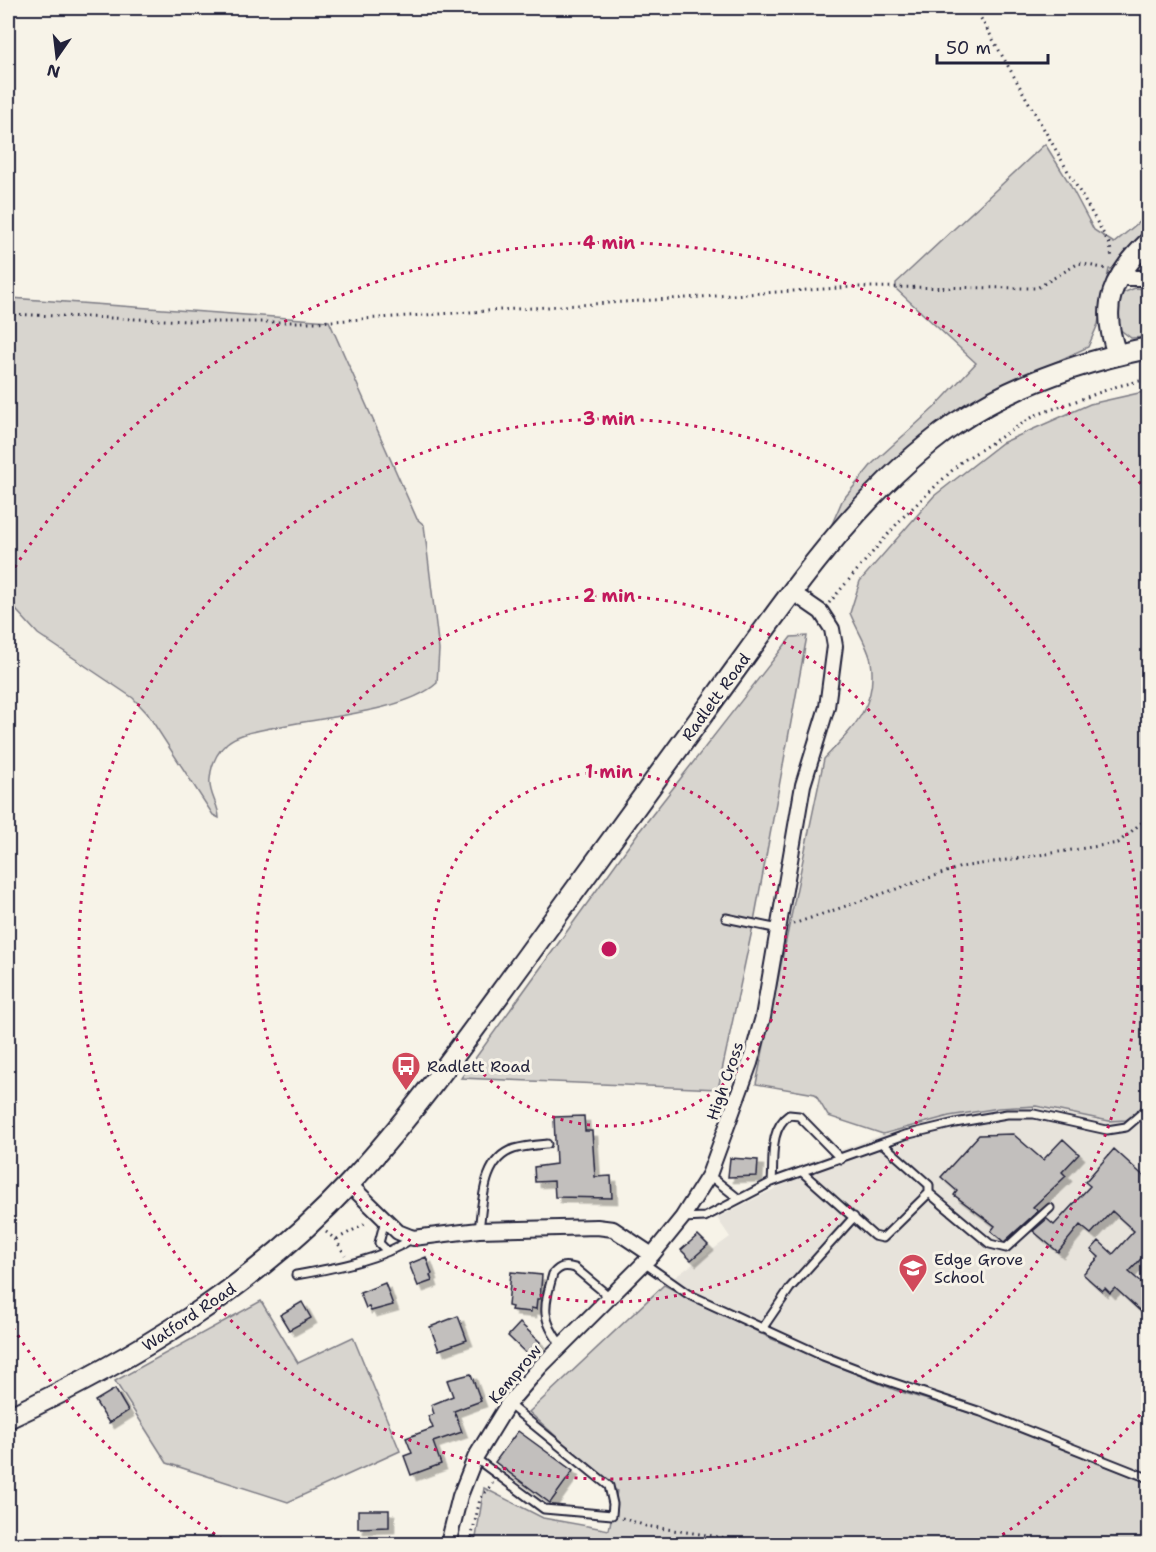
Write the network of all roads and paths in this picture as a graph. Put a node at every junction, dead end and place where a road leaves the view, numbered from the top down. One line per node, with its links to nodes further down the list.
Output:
1 (975, 8): 3 (path)
2 (1149, 242): 3 (street)
3 (1115, 274): 4 (street); 5 (path); 7 (street)
4 (1149, 278)
5 (8, 314)
6 (1149, 348): 7 (main road, Radlett Road)
7 (1117, 354): 9 (main road, Radlett Road)
8 (1149, 379): 10 (path)
9 (792, 592): 10 (street, High Cross); 21 (main road, Radlett Road)
10 (821, 612): 13 (street, High Cross)
11 (1149, 817): 13 (path)
12 (726, 918): 13 (lane)
13 (779, 929): 19 (street, High Cross)
14 (1149, 1108): 16 (lane)
15 (547, 1144): 28 (lane)
16 (883, 1144): 17 (lane); 22 (lane)
17 (842, 1159): 18 (lane); 20 (lane)
18 (802, 1172): 20 (lane); 26 (lane)
19 (709, 1175): 23 (lane); 27 (street, High Cross)
20 (772, 1182): 23 (lane)
21 (349, 1184): 25 (street); 40 (main road, Watford Road)
22 (929, 1193): 24 (lane); 26 (lane)
23 (739, 1199): 27 (lane)
24 (1050, 1208)
25 (382, 1217): 30 (street); 31 (path); 32 (lane)
26 (854, 1217): 37 (lane)
27 (682, 1218): 33 (street, High Cross)
28 (479, 1230): 30 (street); 33 (street)
29 (319, 1237): 31 (path)
30 (413, 1238): 32 (lane)
31 (336, 1240): 34 (path)
32 (387, 1251): 34 (lane)
33 (648, 1259): 36 (street, Kemprow); 37 (lane)
34 (347, 1264): 35 (lane)
35 (296, 1275)
36 (611, 1298): 38 (street, Kemprow); 38 (lane)
37 (762, 1329): 43 (lane)
38 (562, 1346): 39 (street, Kemprow)
39 (508, 1404): 41 (street, Kemprow); 44 (lane)
40 (8, 1418)
41 (475, 1458): 42 (lane); 45 (street, Kemprow)
42 (501, 1477): 44 (lane); 46 (path)
43 (1149, 1478)
44 (612, 1515): 47 (path)
45 (448, 1545)
46 (470, 1545)
47 (767, 1545)

